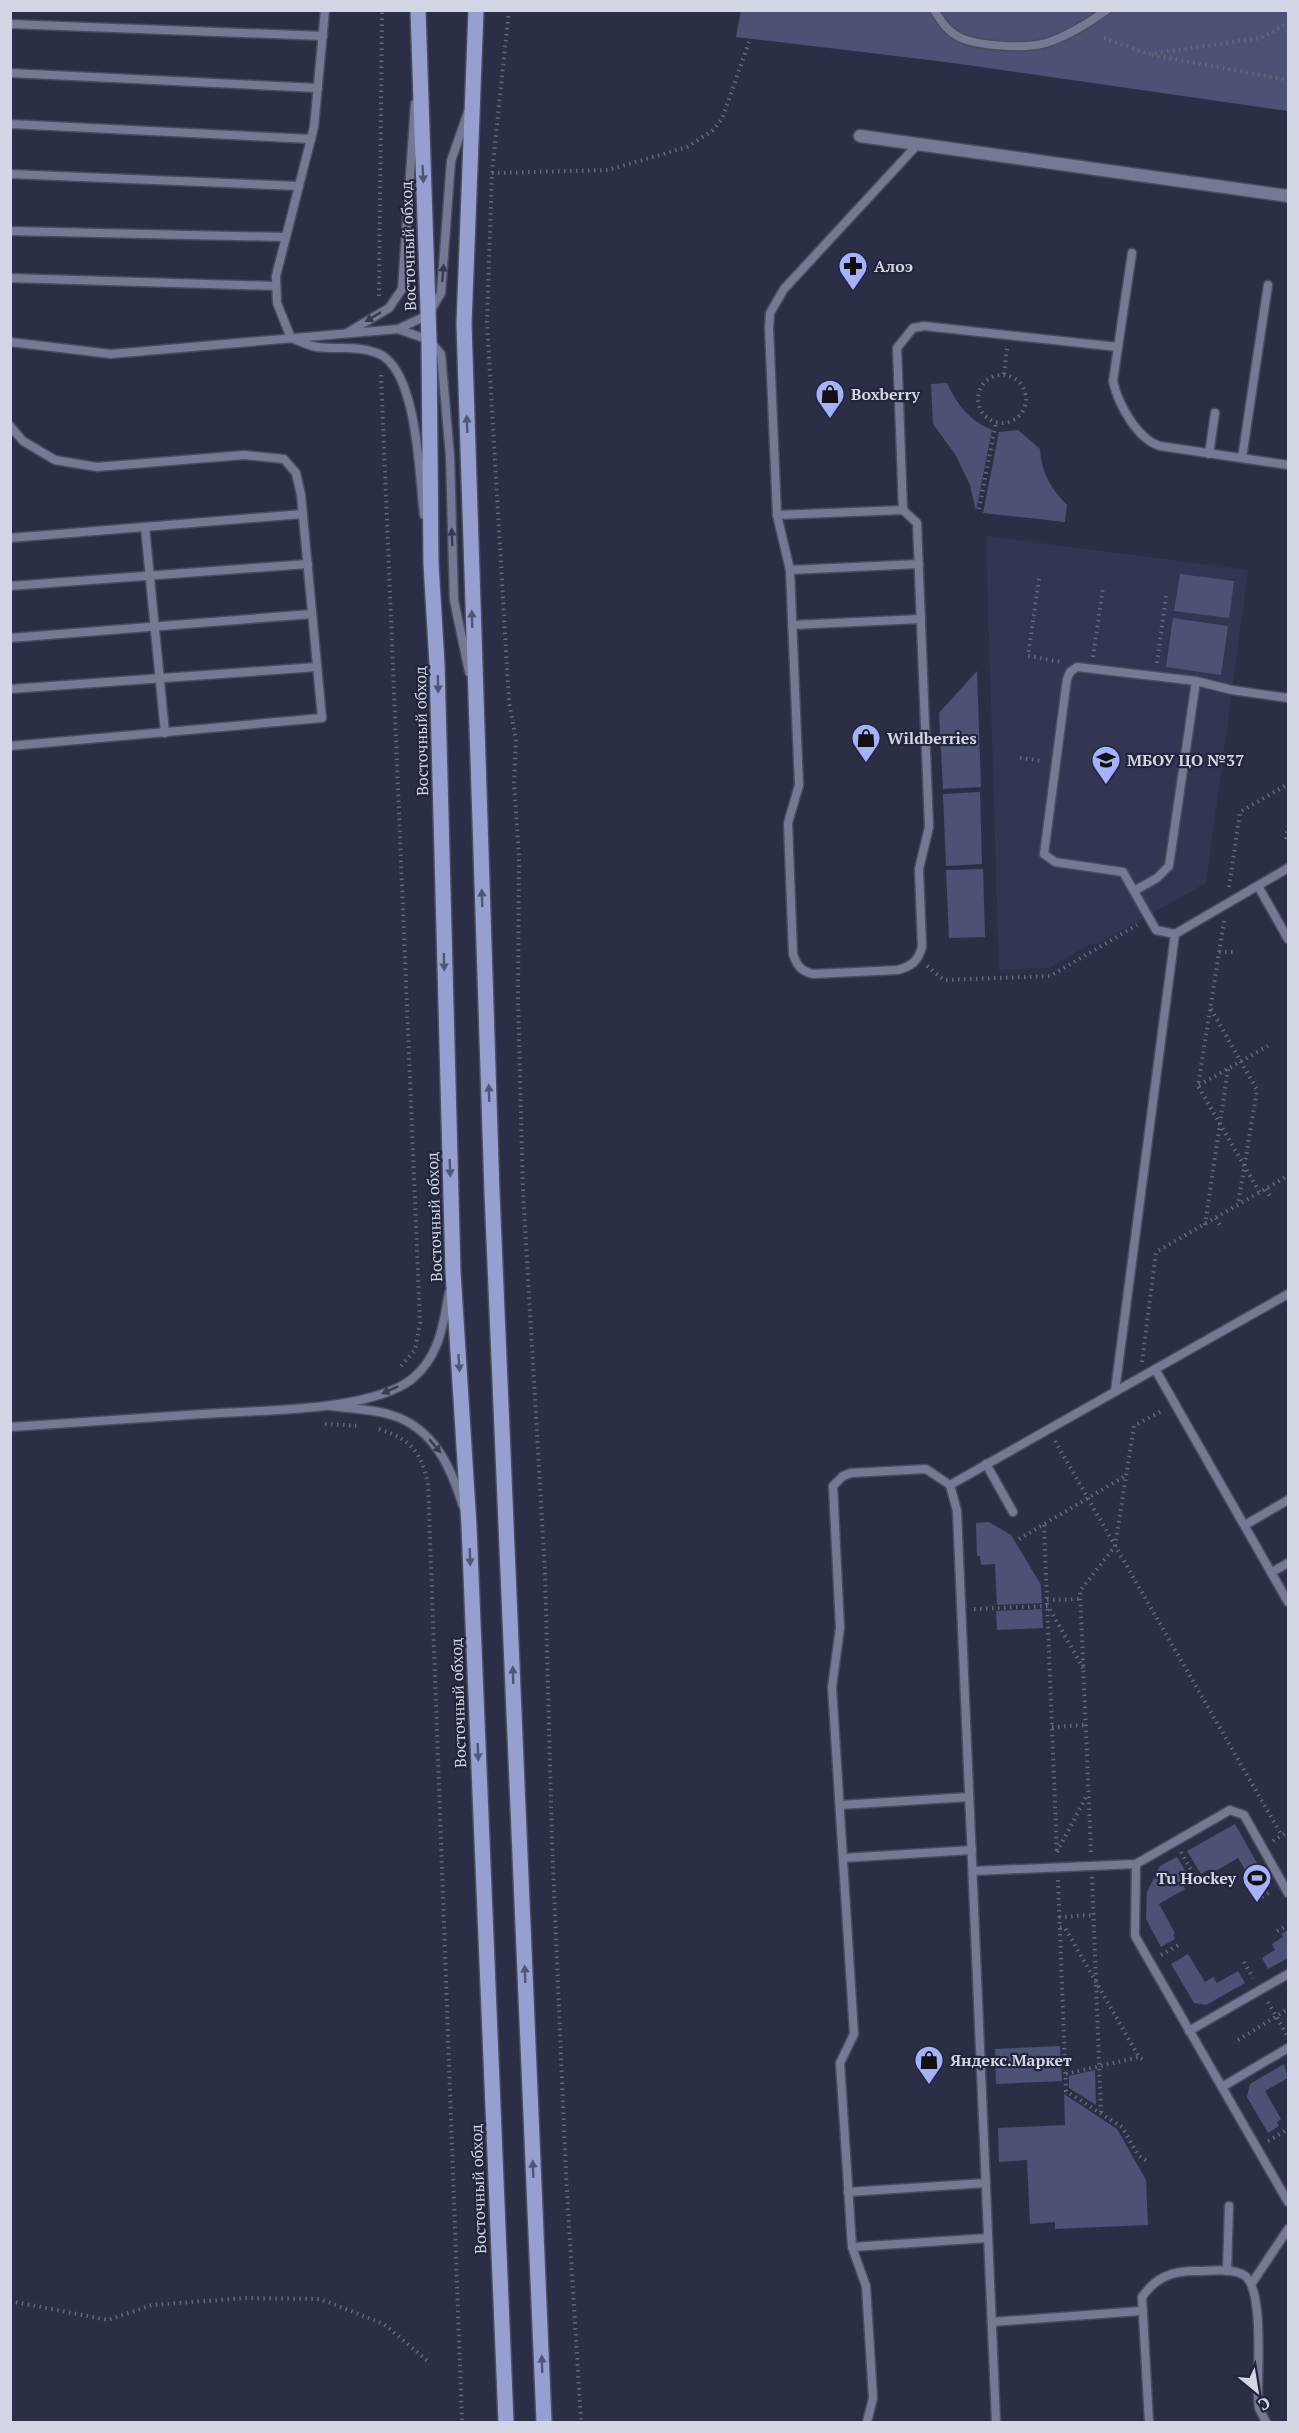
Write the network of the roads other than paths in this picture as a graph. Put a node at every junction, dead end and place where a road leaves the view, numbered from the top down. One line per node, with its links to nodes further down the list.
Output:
1 (325, 10): 7 (lane)
2 (418, 10): 8 (main road, Восточный обход)
3 (476, 10): 11 (main road)
4 (934, 10): 5 (lane)
5 (1107, 10)
6 (10, 24): 7 (lane)
7 (323, 36): 10 (lane)
8 (418, 62): 25 (main road, Восточный обход, one-way to 25); 27 (lane, one-way to 27)
9 (10, 73): 10 (lane)
10 (318, 88): 14 (lane)
11 (472, 100): 25 (lane, one-way to 11); 57 (main road, one-way to 11)
12 (10, 124): 14 (lane)
13 (860, 136): 15 (street)
14 (311, 139): 17 (lane)
15 (918, 144): 18 (street); 39 (lane)
16 (10, 174): 17 (lane)
17 (299, 186): 20 (lane)
18 (1288, 196)
19 (10, 231): 20 (lane)
20 (284, 237): 24 (lane)
21 (1132, 253): 31 (lane)
22 (10, 278): 24 (lane)
23 (1268, 285): 35 (lane)
24 (276, 286): 28 (lane)
25 (428, 315): 26 (lane); 29 (main road, Восточный обход)
26 (398, 329): 27 (lane); 29 (lane)
27 (345, 334): 28 (lane)
28 (291, 338): 30 (lane); 43 (lane)
29 (429, 340): 43 (main road, Восточный обход); 57 (lane, one-way to 29)
30 (10, 342)
31 (1118, 347): 34 (lane); 37 (lane)
32 (1215, 412): 34 (lane)
33 (10, 426): 38 (lane)
34 (1209, 453): 35 (lane)
35 (1242, 458): 36 (lane)
36 (1288, 465)
37 (903, 510): 39 (lane); 44 (lane)
38 (303, 514): 40 (lane); 42 (lane)
39 (777, 515): 45 (lane)
40 (145, 527): 41 (lane); 46 (lane)
41 (10, 538)
42 (308, 564): 46 (lane); 48 (lane)
43 (431, 564): 66 (main road, Восточный обход, one-way to 66)
44 (919, 564): 45 (lane); 49 (lane)
45 (790, 570): 50 (lane)
46 (150, 576): 47 (lane); 51 (lane)
47 (10, 586)
48 (312, 614): 51 (lane); 53 (lane)
49 (921, 619): 50 (lane); 50 (lane)
50 (792, 625)
51 (154, 626): 52 (lane); 54 (lane)
52 (10, 638)
53 (317, 667): 54 (lane); 59 (lane)
54 (160, 678): 56 (lane); 59 (lane)
55 (1196, 681): 58 (lane); 63 (lane); 63 (lane)
56 (10, 689)
57 (475, 698): 104 (main road, one-way to 57)
58 (1288, 698)
59 (165, 733): 60 (lane)
60 (10, 747)
61 (1288, 868): 62 (lane)
62 (1258, 886): 64 (lane); 65 (lane)
63 (1134, 891): 64 (lane)
64 (1175, 934): 69 (lane)
65 (1288, 939)
66 (453, 1272): 70 (lane, one-way to 70); 77 (main road, Восточный обход, one-way to 77)
67 (1288, 1294): 68 (lane)
68 (1155, 1369): 69 (lane); 76 (lane)
69 (1115, 1392): 72 (lane)
70 (325, 1406): 71 (lane); 77 (lane, one-way to 77)
71 (10, 1427)
72 (986, 1464): 73 (lane); 75 (lane)
73 (950, 1485): 81 (lane); 82 (lane)
74 (1288, 1500): 76 (lane)
75 (1013, 1512)
76 (1245, 1525): 79 (lane)
77 (469, 1526): 103 (main road, Восточный обход, one-way to 103)
78 (1288, 1563): 79 (lane)
79 (1272, 1572): 80 (lane)
80 (1288, 1602)
81 (969, 1797): 82 (lane); 83 (lane)
82 (840, 1805): 84 (lane)
83 (972, 1850): 84 (lane); 86 (lane)
84 (843, 1858): 93 (lane)
85 (1136, 1864): 86 (lane); 87 (lane); 89 (lane)
86 (973, 1871): 92 (lane)
87 (1288, 1893)
88 (1288, 1974): 89 (lane)
89 (1190, 2031): 91 (lane)
90 (1288, 2049): 91 (lane)
91 (1222, 2087): 94 (lane)
92 (986, 2183): 93 (lane); 97 (lane)
93 (848, 2192): 98 (lane)
94 (1288, 2202)
95 (1229, 2206): 99 (lane)
96 (1288, 2229): 100 (lane)
97 (988, 2238): 98 (lane); 102 (lane)
98 (852, 2247): 105 (lane)
99 (1227, 2271): 100 (lane); 101 (lane)
100 (1252, 2283): 108 (lane)
101 (1141, 2311): 102 (lane); 107 (lane)
102 (992, 2322): 106 (lane)
103 (506, 2422)
104 (544, 2422)
105 (867, 2422)
106 (996, 2422)
107 (1149, 2422)
108 (1266, 2422)

